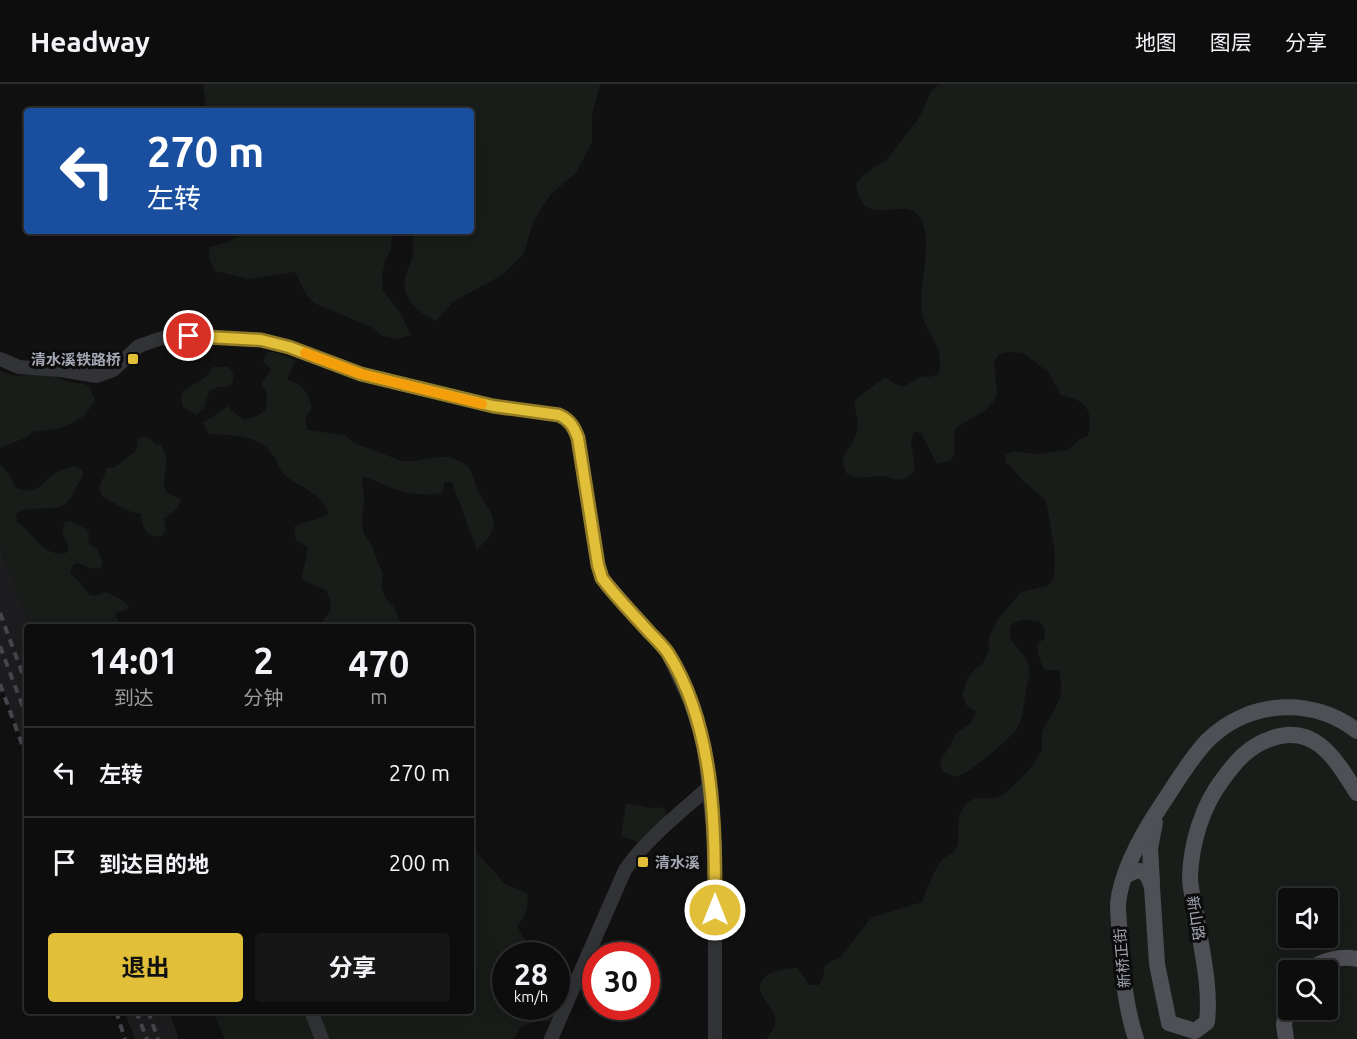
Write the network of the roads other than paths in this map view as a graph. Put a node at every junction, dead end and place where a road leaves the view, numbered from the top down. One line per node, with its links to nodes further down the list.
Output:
1 (0, 359): 3 (street)
2 (1357, 731): 5 (main road, 新桥正街)
3 (709, 787): 13 (street); 14 (street)
4 (1357, 793): 7 (main road, 新山路)
5 (1158, 810): 6 (main road, 新桥正街); 7 (main road)
6 (1125, 876): 7 (main road); 15 (main road, 新桥正街)
7 (1152, 887)
8 (1357, 959): 9 (main road)
9 (1332, 960)
10 (312, 1014): 12 (street)
11 (1285, 1020): 16 (main road)
12 (322, 1039)
13 (551, 1039)
14 (715, 1039)
15 (1136, 1039)
16 (1286, 1039)

